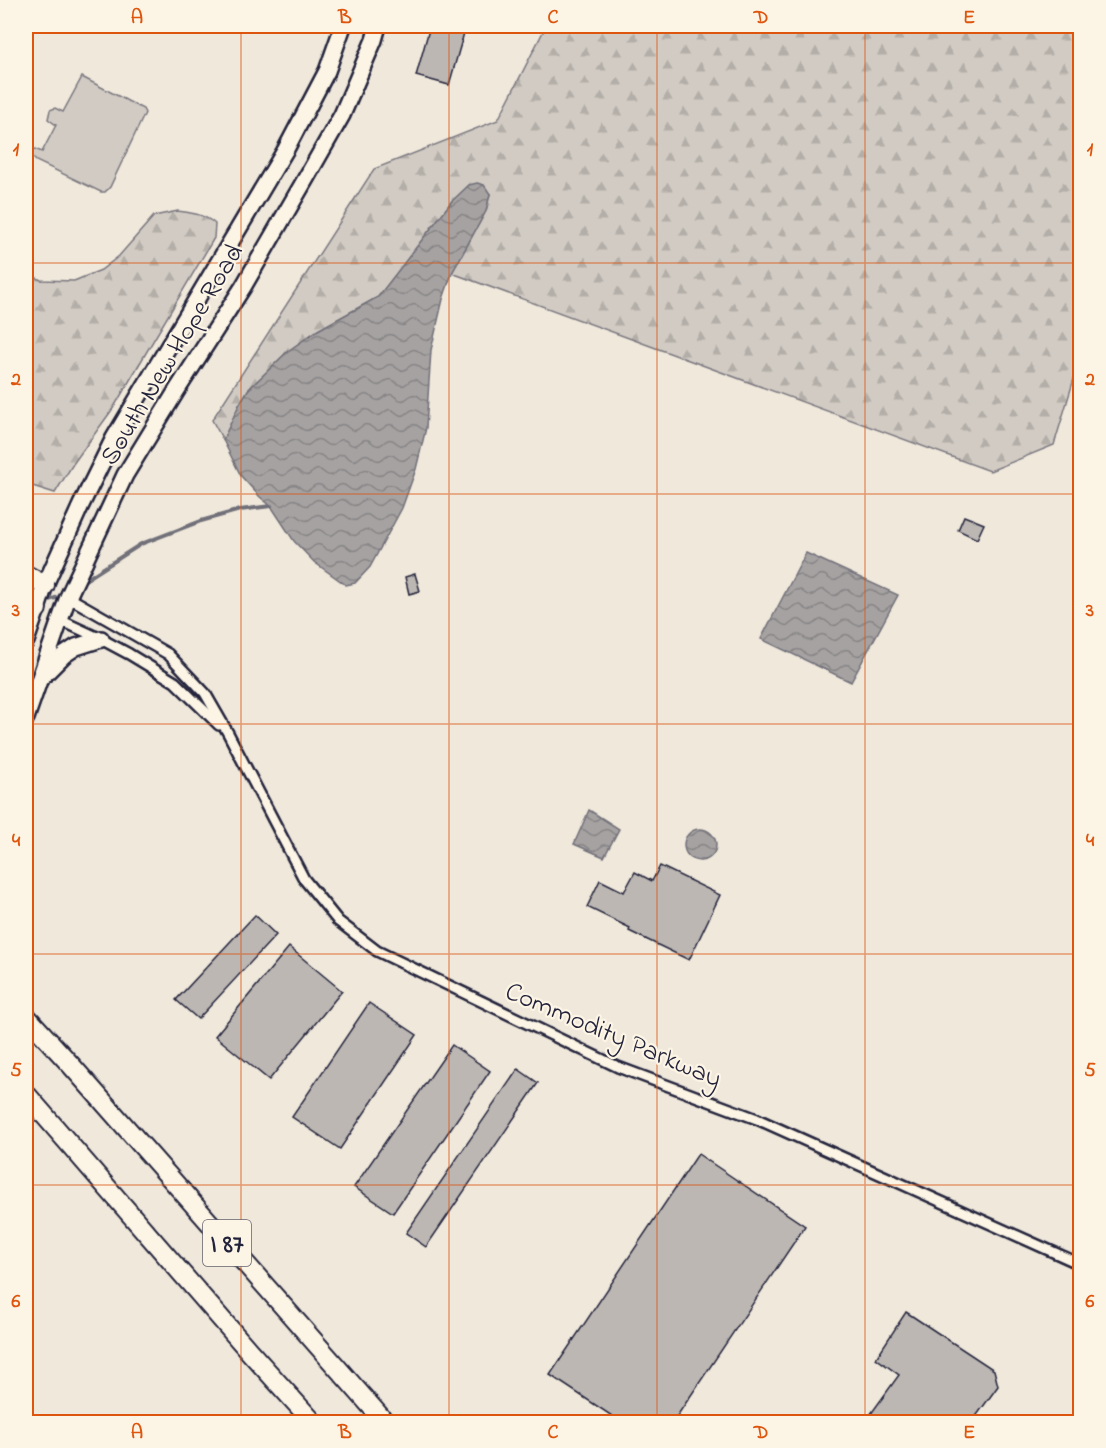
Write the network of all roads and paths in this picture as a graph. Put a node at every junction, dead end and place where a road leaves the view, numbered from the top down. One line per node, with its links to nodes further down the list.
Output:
1 (344, 26): 4 (main road, South New Hope Road)
2 (378, 26): 5 (main road, South New Hope Road)
3 (26, 575): 4 (highway)
4 (45, 585): 5 (main road); 6 (main road, South New Hope Road)
5 (68, 597): 7 (main road, South New Hope Road); 12 (street, Commodity Parkway)
6 (31, 606): 7 (main road); 9 (main road, South New Hope Road)
7 (60, 620): 8 (street, Commodity Parkway); 10 (main road, South New Hope Road)
8 (101, 639): 10 (main road); 12 (street, Commodity Parkway)
9 (26, 641)
10 (39, 680): 11 (main road, South New Hope Road)
11 (26, 718)
12 (228, 733): 15 (street, Commodity Parkway)
13 (26, 1016): 17 (highway, I 87)
14 (26, 1094): 16 (highway, I 87)
15 (1080, 1264)
16 (313, 1422)
17 (385, 1422)

